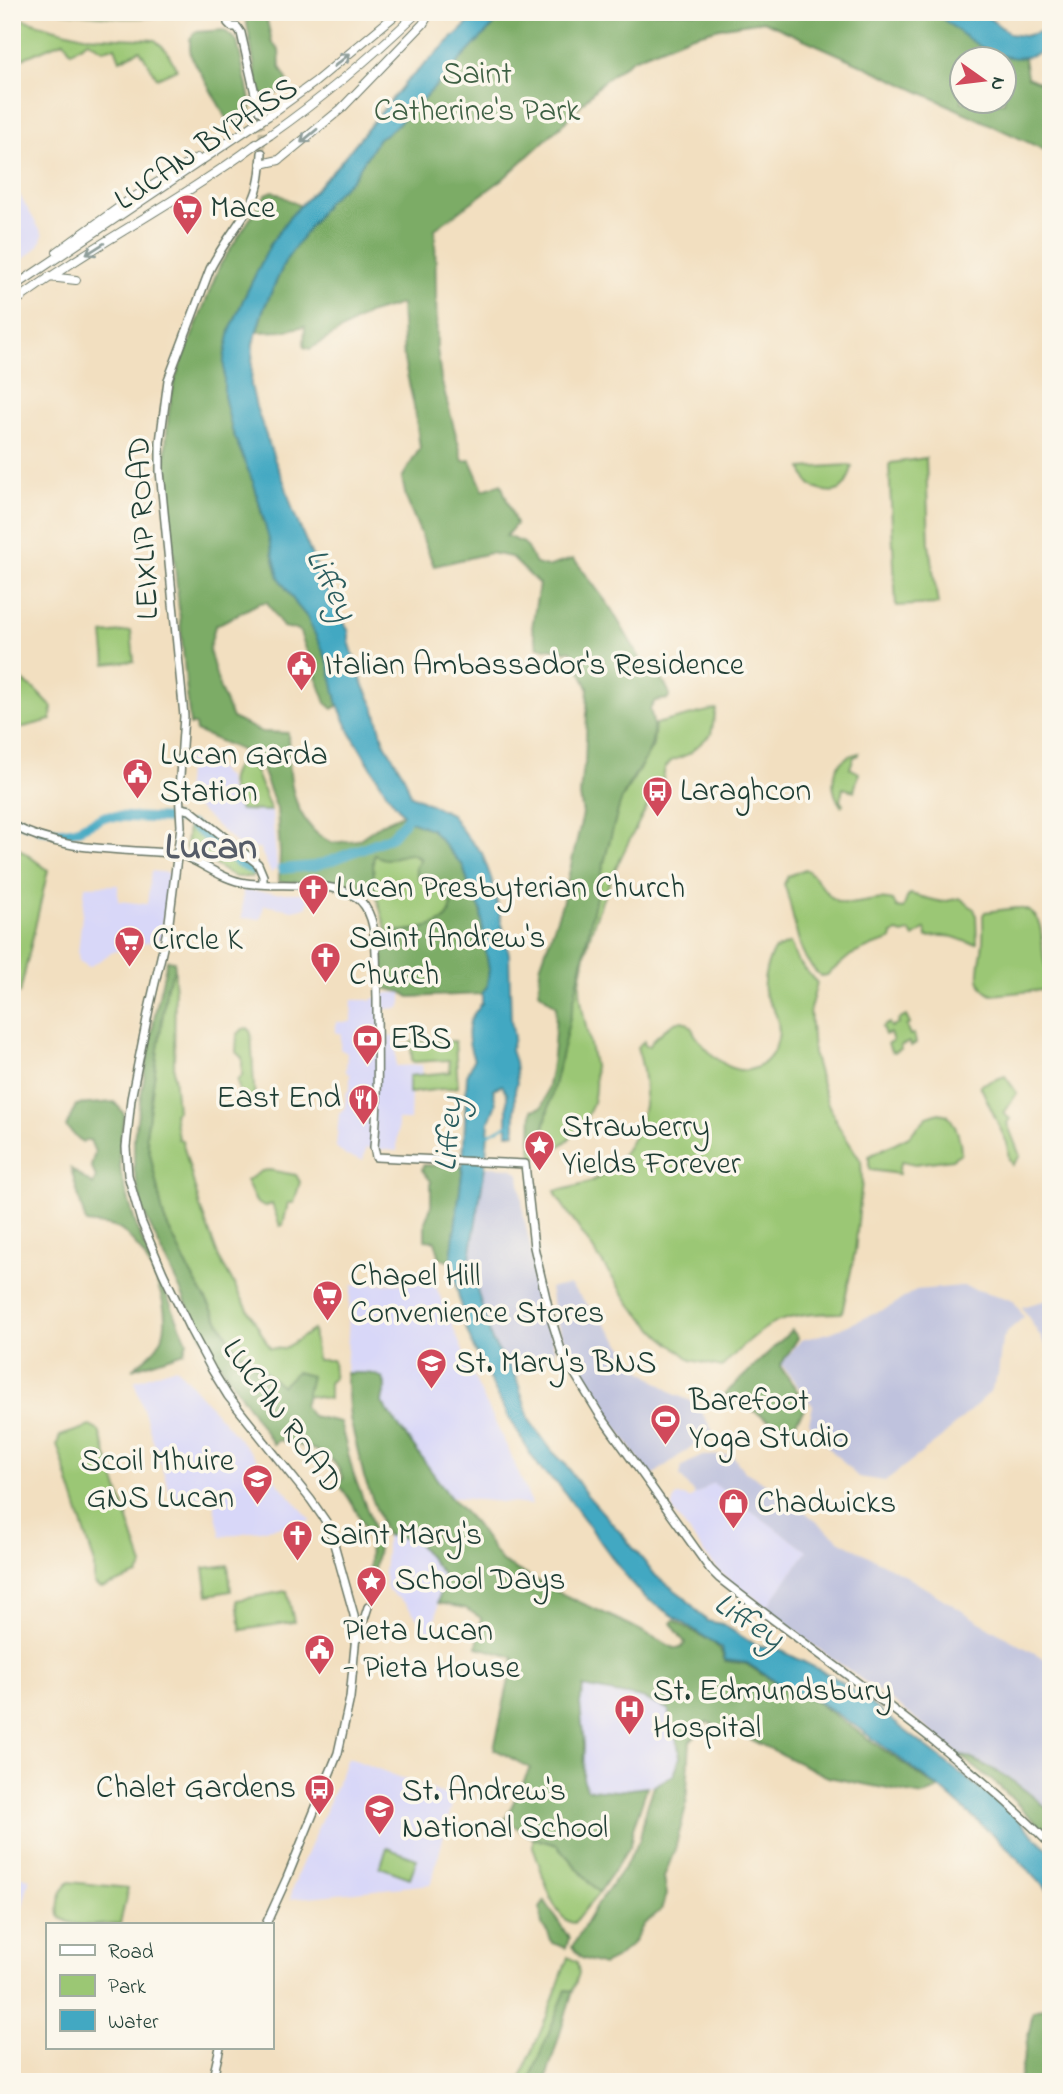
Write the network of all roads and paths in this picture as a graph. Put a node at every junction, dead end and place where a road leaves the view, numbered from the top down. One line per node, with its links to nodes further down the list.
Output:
1 (399, 12): 9 (highway, LUCAN BYPASS, one-way to 1, bridge)
2 (418, 12): 10 (highway, LUCAN BYPASS, one-way to 10, bridge)
3 (430, 12): 8 (highway, one-way to 8)
4 (236, 14): 5 (main road)
5 (259, 111)
6 (220, 142): 9 (highway)
7 (262, 153): 8 (main road, LEIXLIP ROAD)
8 (261, 164): 14 (main road, LEIXLIP ROAD)
9 (28, 277): 12 (highway, LUCAN BYPASS)
10 (50, 277): 11 (highway); 13 (highway, LUCAN BYPASS)
11 (76, 279)
12 (12, 288)
13 (12, 304)
14 (181, 808): 16 (main road, LEIXLIP ROAD); 17 (main road)
15 (12, 825): 16 (main road)
16 (178, 854): 17 (main road); 19 (main road, LUCAN ROAD)
17 (263, 884): 20 (main road)
18 (368, 1606): 19 (main road)
19 (356, 1648): 21 (main road, LUCAN ROAD)
20 (1051, 1845)
21 (266, 1923)
22 (220, 2048): 23 (main road)
23 (212, 2082)

